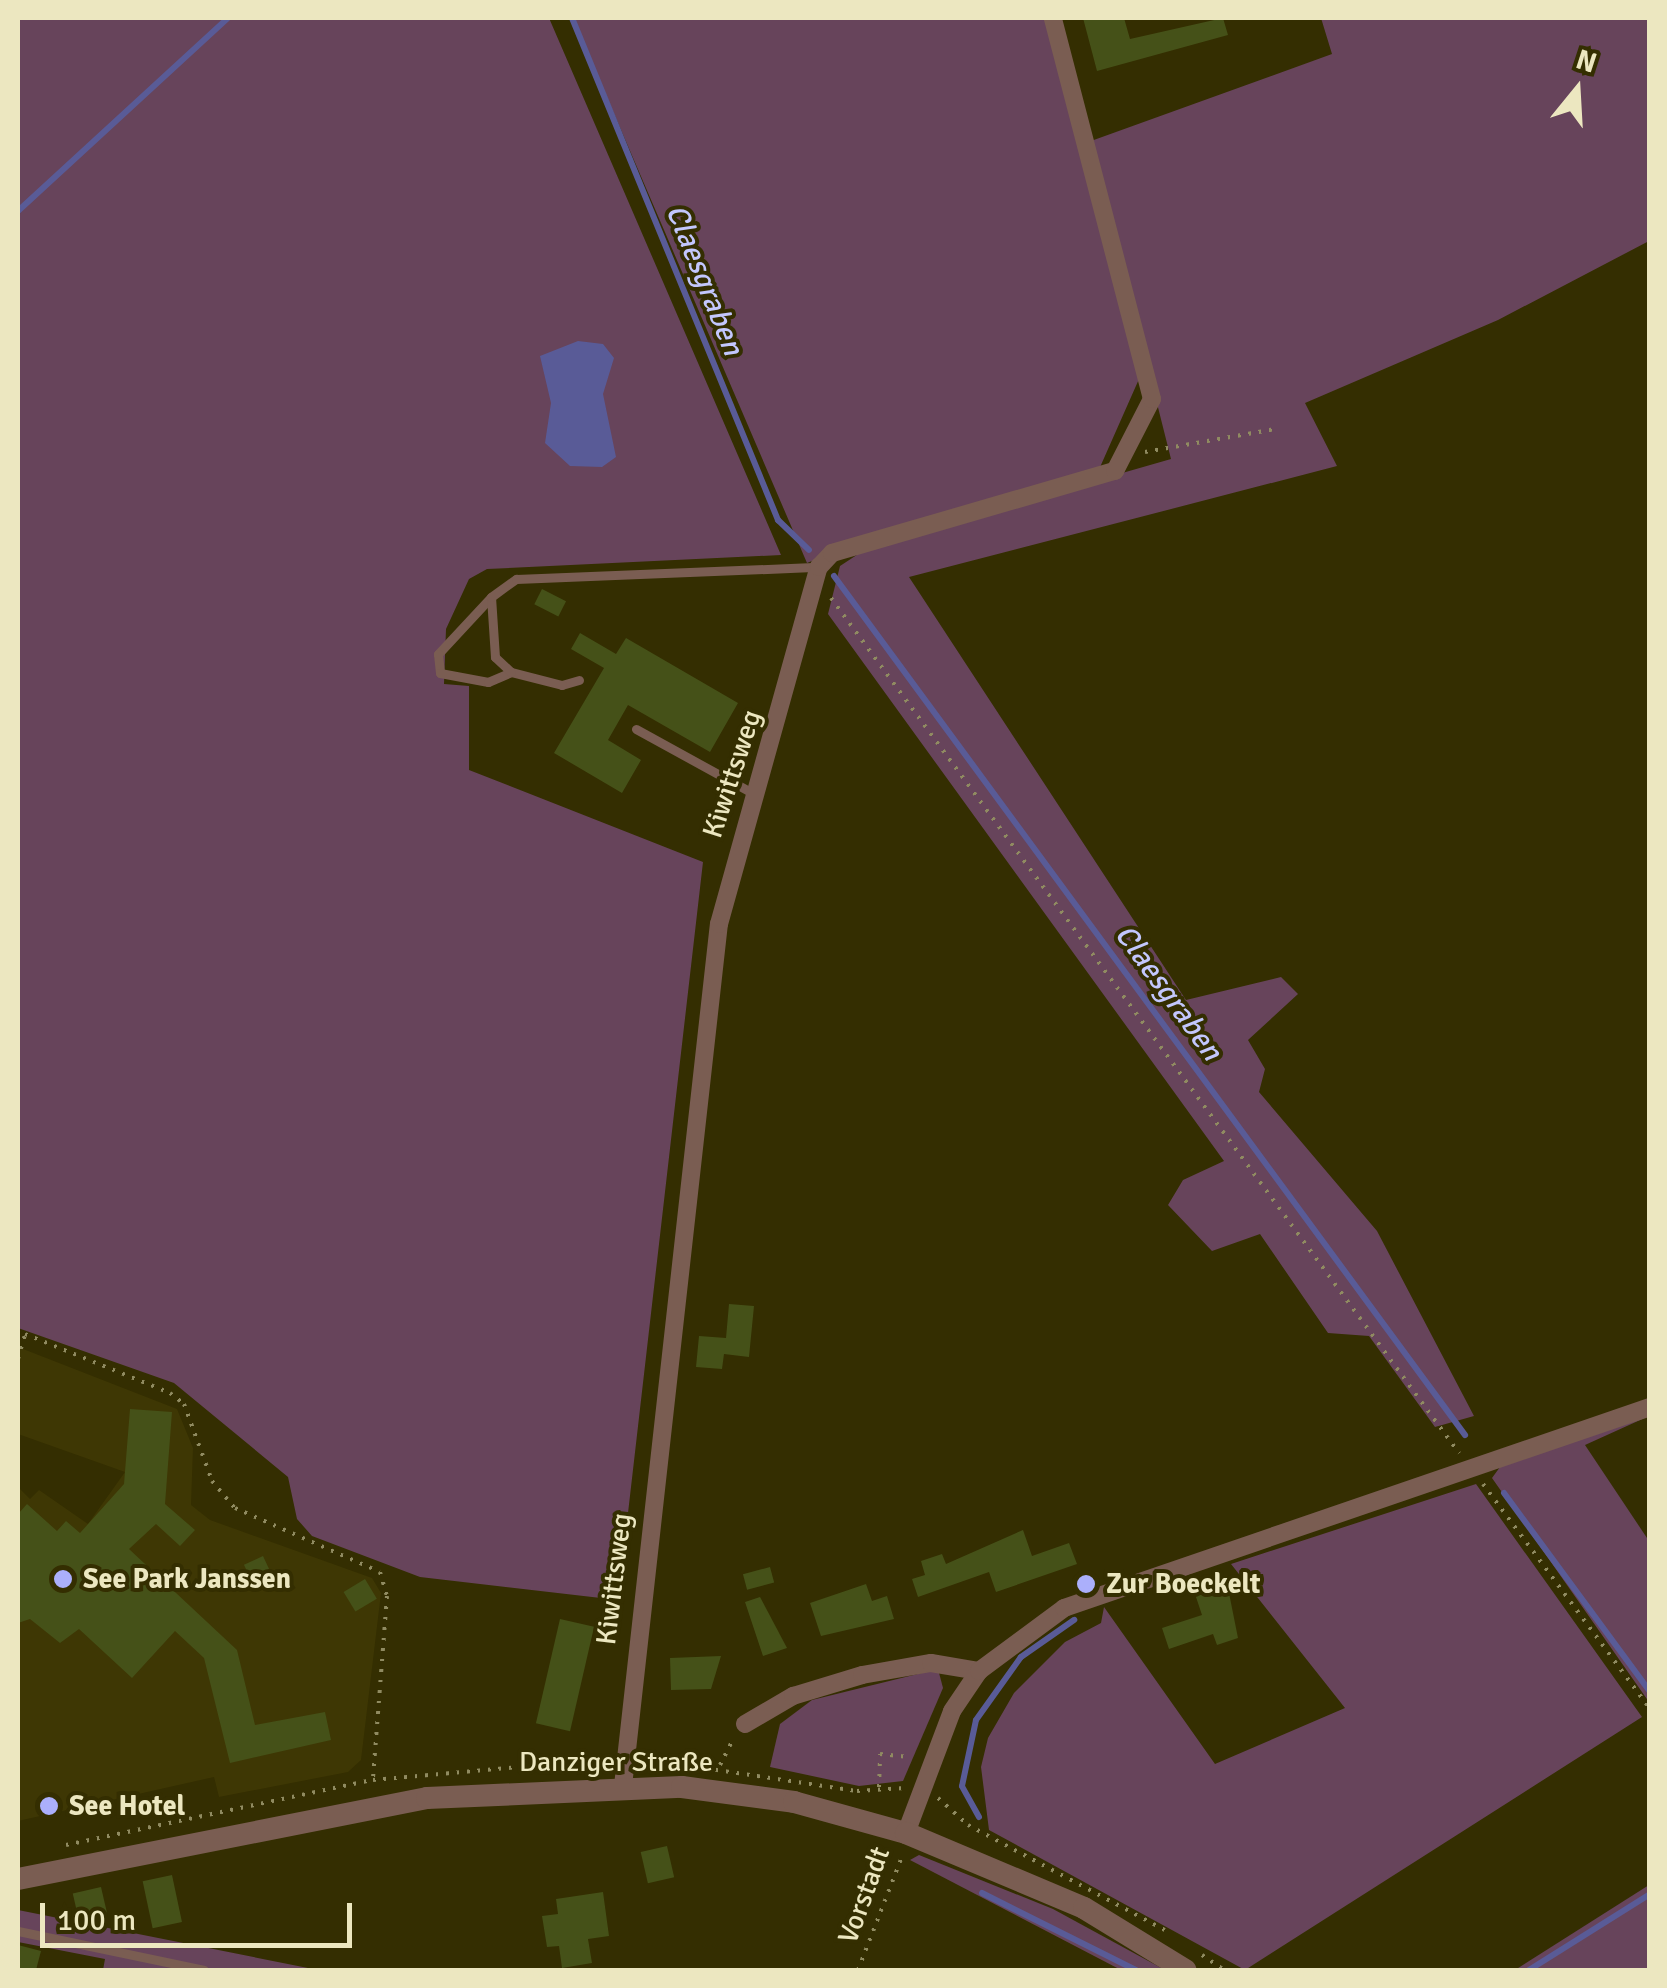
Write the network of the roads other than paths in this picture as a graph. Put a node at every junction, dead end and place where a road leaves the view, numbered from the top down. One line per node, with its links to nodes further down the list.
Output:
1 (1053, 18): 2 (street)
2 (819, 575): 3 (lane); 7 (street, Kiwittsweg)
3 (491, 598): 4 (lane); 4 (lane)
4 (511, 672): 5 (lane)
5 (580, 680)
6 (636, 730): 7 (lane)
7 (756, 795): 11 (street, Kiwittsweg)
8 (1650, 1406): 9 (street)
9 (978, 1670): 10 (street); 12 (street)
10 (746, 1724)
11 (623, 1786): 12 (street, Danziger Straße); 13 (street, Danziger Straße)
12 (906, 1833): 16 (street, Danziger Straße)
13 (18, 1878)
14 (18, 1931): 15 (lane)
15 (204, 1970)
16 (1185, 1970)

